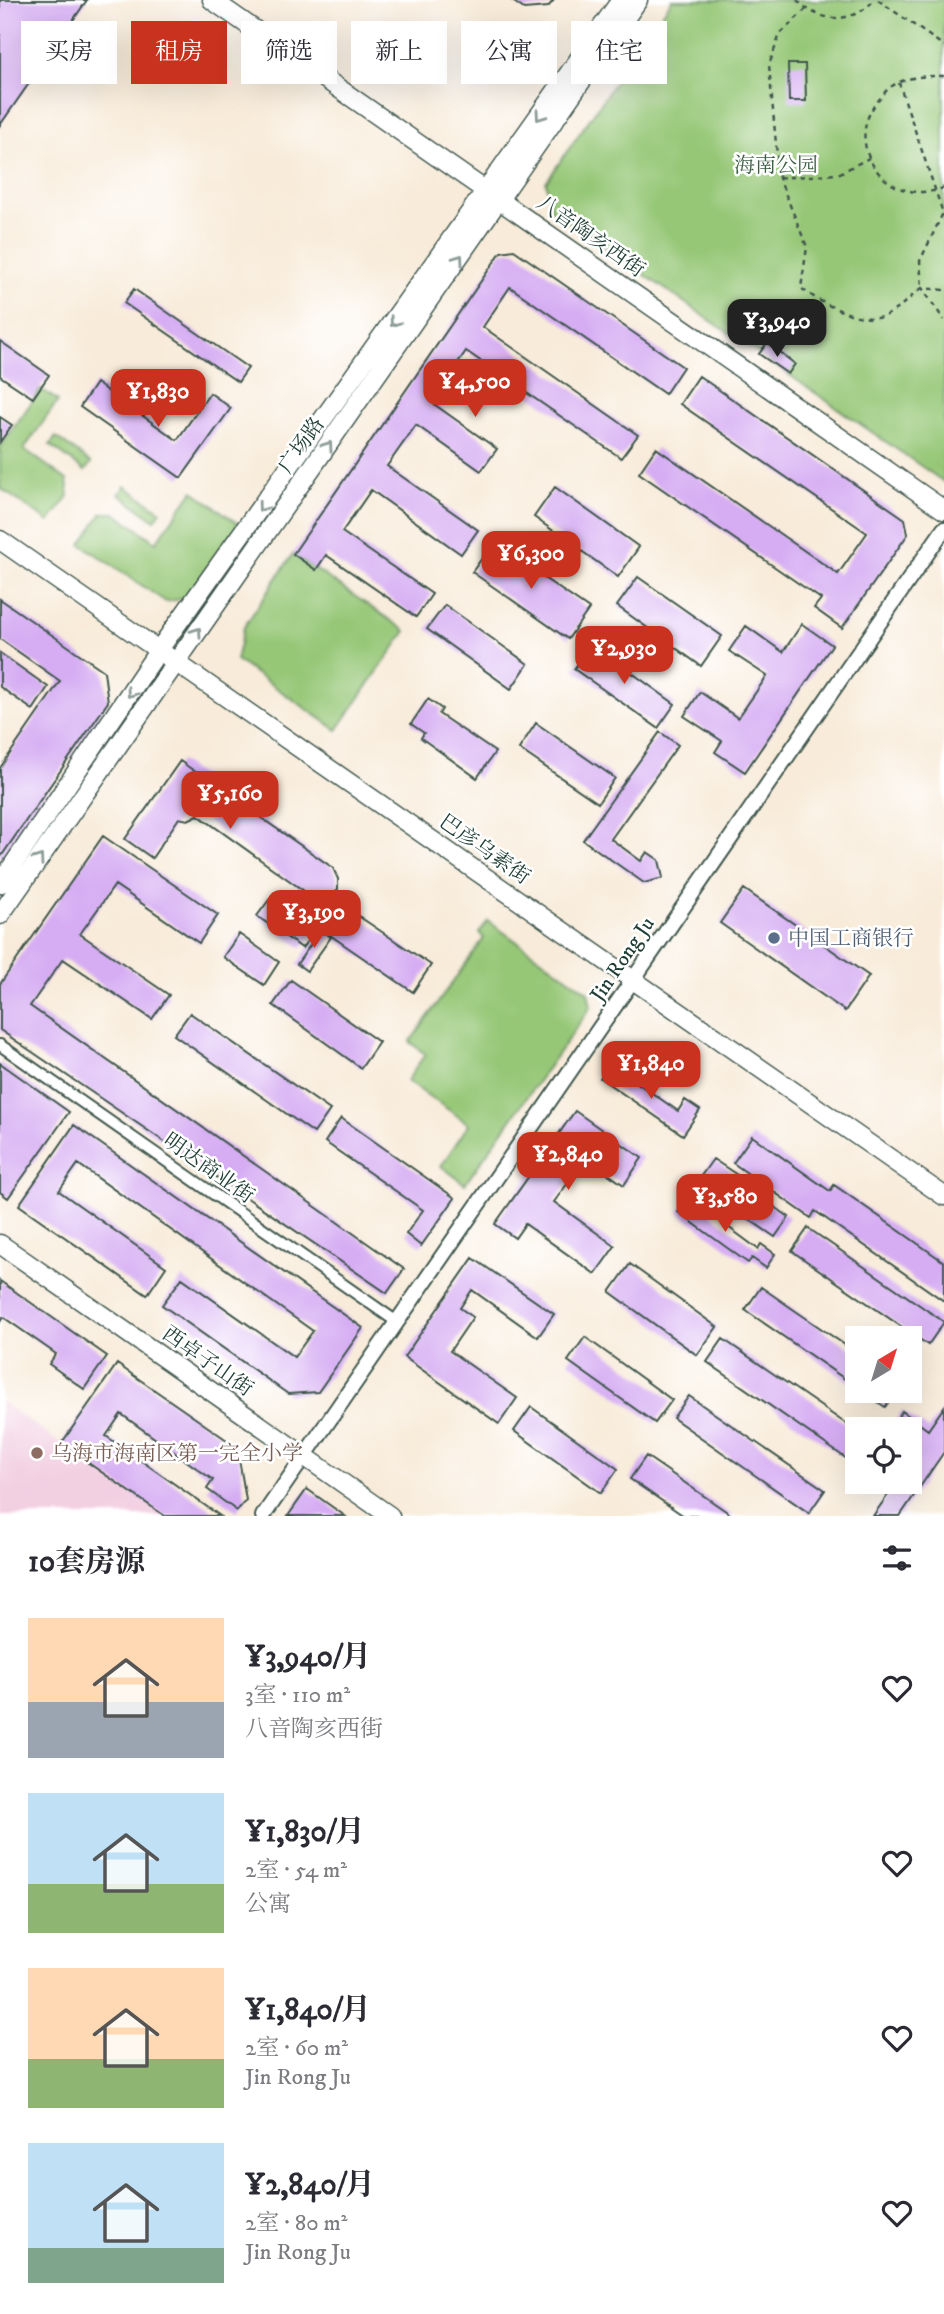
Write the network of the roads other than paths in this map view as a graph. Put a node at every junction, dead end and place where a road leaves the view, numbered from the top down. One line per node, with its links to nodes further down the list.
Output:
1 (212, 0): 4 (street, 八音陶亥西街)
2 (621, 0): 4 (street, 广场路, one-way to 4)
3 (638, 0): 4 (street, 广场路)
4 (494, 196): 5 (street, 八音陶亥西街); 9 (street, 广场路, one-way to 9); 10 (street, 广场路, one-way to 4)
5 (944, 510)
6 (944, 529): 13 (street, Jin Rong Ju)
7 (0, 531): 9 (street, 巴彦乌素街)
8 (0, 540): 9 (street, 巴彦乌素街)
9 (161, 647): 10 (street, 巴彦乌素街); 11 (street, 广场路, one-way to 11)
10 (178, 659): 12 (street, 广场路, one-way to 10); 13 (street, 巴彦乌素街)
11 (0, 884)
12 (0, 915)
13 (635, 977): 15 (street, 巴彦乌素街); 16 (street, 巴彦乌素街); 18 (street, Jin Rong Ju)
14 (0, 1045): 18 (street, 明达商业街)
15 (944, 1186)
16 (944, 1196)
17 (0, 1244): 19 (street, 西卓子山街)
18 (397, 1322): 19 (street, Jin Rong Ju)
19 (304, 1456): 20 (street, Jin Rong Ju); 21 (street, 西卓子山街)
20 (263, 1516)
21 (390, 1516)

